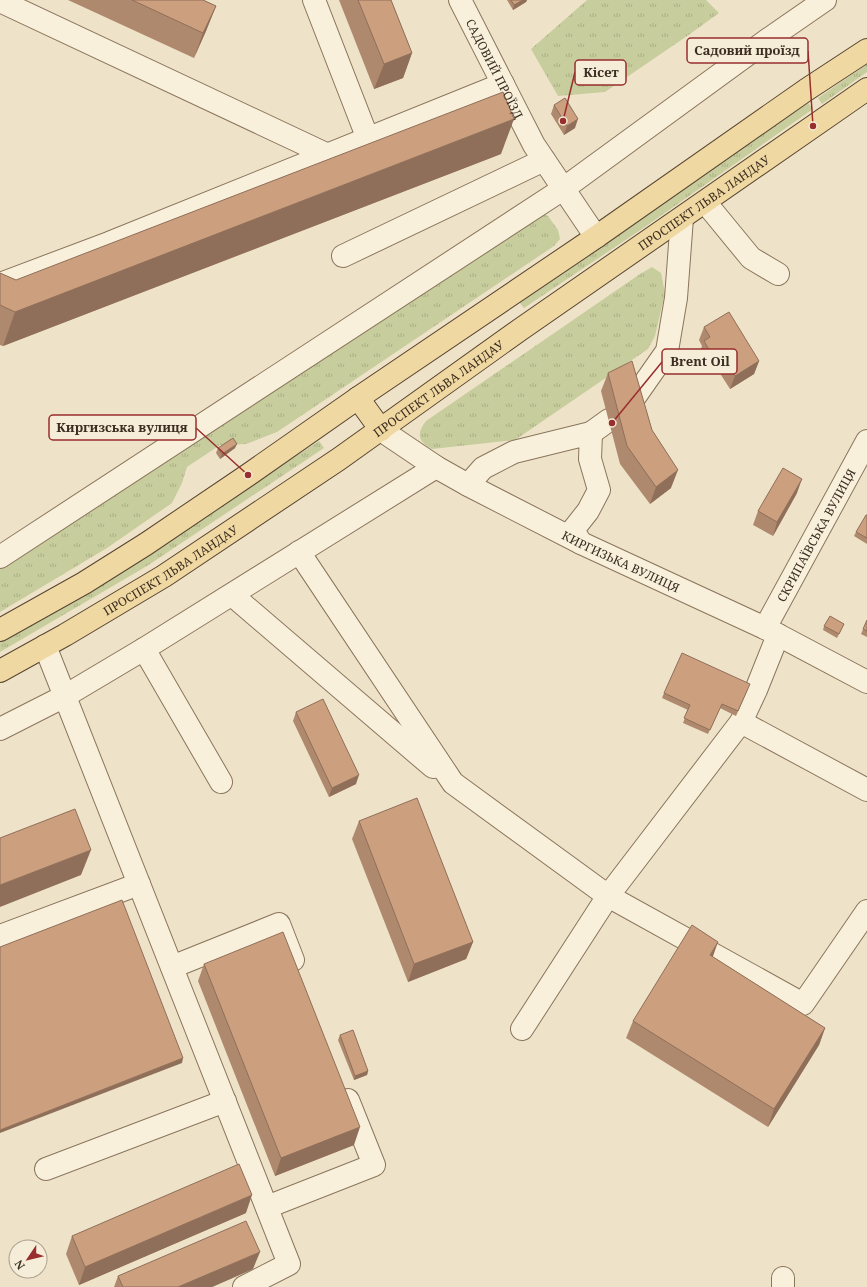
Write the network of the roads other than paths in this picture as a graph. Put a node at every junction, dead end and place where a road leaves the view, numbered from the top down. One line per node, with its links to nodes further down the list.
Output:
1 (314, 0): 8 (street)
2 (460, 0): 6 (street, САДОВИЙ ПРОЇЗД)
3 (825, 0): 11 (street)
4 (0, 1): 9 (street)
5 (867, 50): 14 (main road)
6 (503, 84): 8 (street); 10 (street, САДОВИЙ ПРОЇЗД)
7 (867, 89): 12 (main road, ПРОСПЕКТ ЛЬВА ЛАНДАУ)
8 (368, 139): 9 (street)
9 (328, 155): 17 (street)
10 (544, 160): 11 (street, САДОВИЙ ПРОЇЗД); 15 (street)
11 (563, 189): 14 (street, САДОВИЙ ПРОЇЗД); 30 (street)
12 (705, 202): 13 (main road, ПРОСПЕКТ ЛЬВА ЛАНДАУ); 16 (street)
13 (682, 218): 19 (main road, ПРОСПЕКТ ЛЬВА ЛАНДАУ); 21 (street)
14 (596, 237): 18 (main road)
15 (343, 256)
16 (778, 274)
17 (0, 284)
18 (500, 301): 19 (main road); 20 (main road)
19 (521, 329): 23 (main road, ПРОСПЕКТ ЛЬВА ЛАНДАУ)
20 (358, 398): 23 (main road); 32 (main road)
21 (632, 401)
22 (609, 420): 24 (street)
23 (381, 430): 26 (street, КИРГИЗЬКА ВУЛИЦЯ); 34 (main road, ПРОСПЕКТ ЛЬВА ЛАНДАУ)
24 (591, 433): 27 (street); 28 (street)
25 (867, 441): 33 (street, СКРИПАЇВСЬКА ВУЛИЦЯ)
26 (436, 467): 27 (street, КИРГИЗЬКА ВУЛИЦЯ); 29 (street)
27 (468, 485): 28 (street, КИРГИЗЬКА ВУЛИЦЯ)
28 (580, 543): 33 (street, КИРГИЗЬКА ВУЛИЦЯ)
29 (299, 552): 31 (street); 42 (street)
30 (0, 557)
31 (232, 595): 35 (street); 42 (street)
32 (0, 630)
33 (772, 632): 37 (street, КИРГИЗЬКА ВУЛИЦЯ); 39 (street, СКРИПАЇВСЬКА ВУЛИЦЯ)
34 (45, 646): 36 (main road, ПРОСПЕКТ ЛЬВА ЛАНДАУ); 38 (street)
35 (144, 649): 38 (street); 41 (street)
36 (0, 671)
37 (867, 682)
38 (65, 696): 40 (street); 44 (street)
39 (741, 722): 43 (street); 45 (street, СКРИПАЇВСЬКА ВУЛИЦЯ)
40 (0, 729)
41 (221, 782)
42 (453, 783): 45 (street)
43 (867, 790)
44 (139, 884): 47 (street); 48 (street)
45 (608, 896): 46 (street); 50 (street, СКРИПАЇВСЬКА ВУЛИЦЯ)
46 (867, 911)
47 (0, 936)
48 (172, 967): 49 (street); 52 (street)
49 (299, 975)
50 (522, 1029)
51 (342, 1084): 54 (street)
52 (225, 1101): 53 (street); 54 (street)
53 (46, 1170)
54 (267, 1207): 55 (street)
55 (244, 1287)

